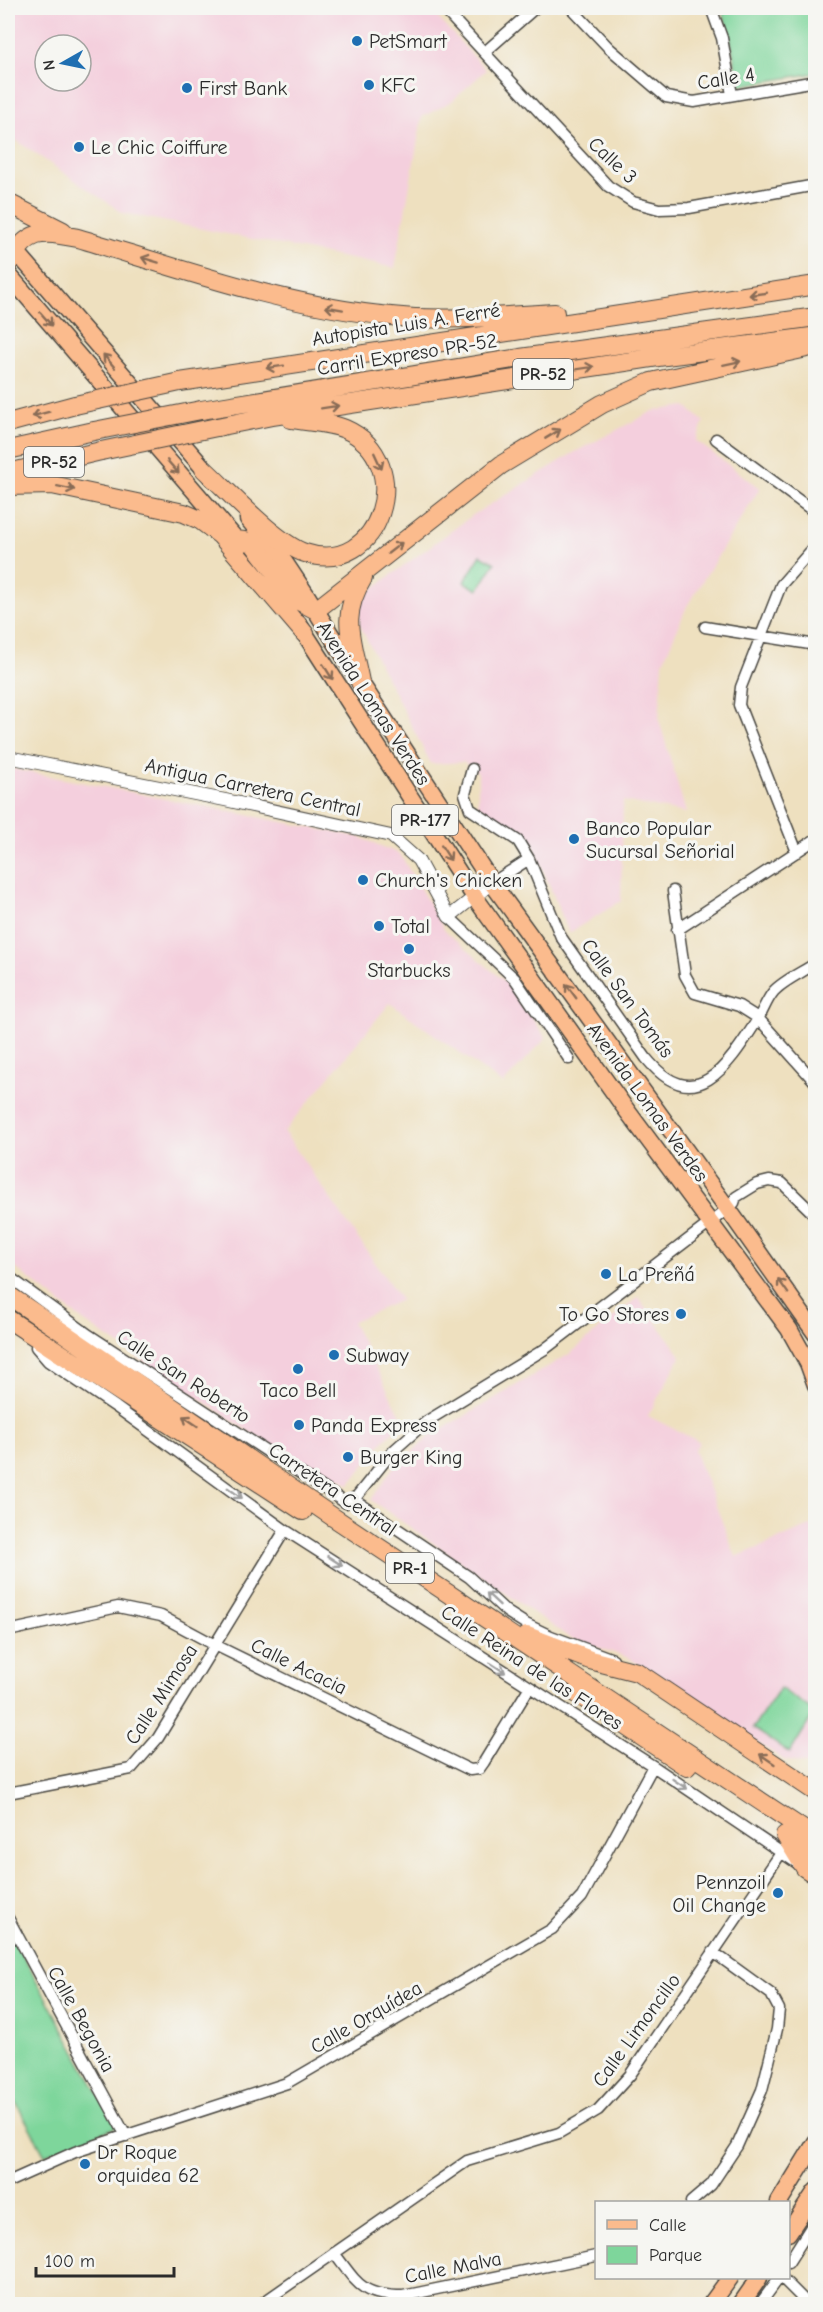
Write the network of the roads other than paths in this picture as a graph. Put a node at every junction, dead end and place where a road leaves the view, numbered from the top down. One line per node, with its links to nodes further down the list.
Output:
1 (443, 8): 5 (street, Calle 3)
2 (535, 8): 5 (street)
3 (570, 8): 7 (street, Calle 4)
4 (711, 8): 7 (street)
5 (485, 52): 8 (street, Calle 3)
6 (816, 81): 7 (street, Calle 4)
7 (732, 95)
8 (816, 185)
9 (8, 203): 10 (highway)
10 (78, 238): 11 (highway); 14 (highway, one-way to 10)
11 (10, 253): 22 (main road, Avenida Lomas Verdes / PR-177, one-way to 11)
12 (8, 274): 26 (main road, Avenida Lomas Verdes / PR-177, one-way to 26)
13 (816, 285): 14 (highway, Autopista Luis A. Ferré / PR-52, one-way to 14)
14 (623, 313): 19 (highway, Autopista Luis A. Ferré / PR-52, one-way to 19, bridge)
15 (816, 317): 21 (highway, Carril Expreso PR-52, bridge)
16 (816, 337): 18 (highway, PR-52, one-way to 16)
17 (816, 346): 28 (highway, one-way to 17)
18 (272, 416): 22 (highway, one-way to 22); 23 (highway, PR-52, bridge)
19 (8, 423)
20 (716, 439): 25 (street)
21 (8, 450)
22 (204, 469): 29 (main road, Avenida Lomas Verdes / PR-177)
23 (8, 473)
24 (8, 486): 31 (highway, one-way to 31)
25 (816, 513)
26 (236, 540): 29 (highway); 31 (main road, Avenida Lomas Verdes / PR-177)
27 (816, 545): 32 (street)
28 (368, 568): 29 (highway); 34 (highway)
29 (316, 610): 34 (main road, Avenida Lomas Verdes / PR-177)
30 (705, 627): 32 (street)
31 (305, 634): 42 (main road, Avenida Lomas Verdes / PR-177, one-way to 42)
32 (760, 637): 33 (street); 38 (street)
33 (816, 645)
34 (360, 682): 40 (main road, Avenida Lomas Verdes / PR-177)
35 (8, 757): 43 (street, Antigua Carretera Central)
36 (472, 769): 39 (street, Calle San Tomás)
37 (816, 839): 38 (street)
38 (796, 852): 44 (street)
39 (530, 859): 40 (street); 46 (street, Calle San Tomás)
40 (492, 883): 42 (street); 49 (main road, Avenida Lomas Verdes / PR-177, one-way to 40)
41 (673, 891): 44 (street)
42 (474, 896): 43 (street); 51 (main road, Avenida Lomas Verdes / PR-177)
43 (450, 917): 47 (street)
44 (677, 930): 46 (street)
45 (816, 963): 46 (street, Calle San Tomás)
46 (759, 1018): 48 (street)
47 (569, 1059)
48 (816, 1083)
49 (731, 1206): 50 (street); 51 (street); 57 (main road, Avenida Lomas Verdes / PR-177, one-way to 49)
50 (816, 1216)
51 (710, 1223): 59 (main road, Avenida Lomas Verdes / PR-177); 61 (street)
52 (8, 1276): 61 (street, Calle San Roberto)
53 (8, 1295): 63 (highway, Carretera Central / PR-1, one-way to 53)
54 (8, 1308): 60 (highway)
55 (8, 1320): 60 (highway, Carretera Central / PR-1)
56 (8, 1332): 58 (highway)
57 (816, 1334)
58 (36, 1347): 60 (highway); 62 (street, Calle Reina de las Flores, one-way to 62)
59 (816, 1385)
60 (134, 1400): 73 (highway, Carretera Central / PR-1)
61 (348, 1501): 66 (street, Calle San Roberto, one-way to 61)
62 (285, 1530): 65 (street, Calle Mimosa); 67 (street, Calle Reina de las Flores, one-way to 67)
63 (487, 1619): 66 (highway); 74 (highway, Carretera Central / PR-1)
64 (8, 1631): 65 (street, Calle Acacia)
65 (215, 1645): 67 (street, Calle Acacia); 72 (street, Calle Mimosa)
66 (637, 1672): 69 (highway, one-way to 66)
67 (530, 1688): 68 (street, Calle Reina de las Flores)
68 (653, 1766): 76 (street, Calle Reina de las Flores, one-way to 76); 80 (street, Calle Orquídea)
69 (794, 1776): 70 (highway); 71 (highway)
70 (816, 1782)
71 (816, 1792)
72 (8, 1793)
73 (782, 1830): 75 (highway, Carretera Central / PR-1); 77 (highway)
74 (816, 1838)
75 (816, 1852)
76 (781, 1853): 77 (street, Calle Reina de las Flores); 79 (street, Calle Limoncillo)
77 (810, 1872)
78 (8, 1918): 80 (street, Calle Begonia)
79 (713, 1952): 84 (street); 88 (street, Calle Limoncillo)
80 (126, 2136): 82 (street, Calle Orquídea)
81 (816, 2142): 85 (main road)
82 (8, 2182)
83 (816, 2191): 87 (main road)
84 (692, 2201)
85 (781, 2201)
86 (816, 2219): 90 (street)
87 (790, 2231)
88 (334, 2253): 89 (street, Calle Malva); 95 (street, Calle Limoncillo)
89 (595, 2256)
90 (790, 2261)
91 (729, 2279): 96 (main road)
92 (758, 2279): 97 (main road)
93 (779, 2279): 98 (street)
94 (783, 2279): 99 (street)
95 (261, 2304)
96 (711, 2304)
97 (741, 2304)
98 (760, 2304)
99 (808, 2304)

